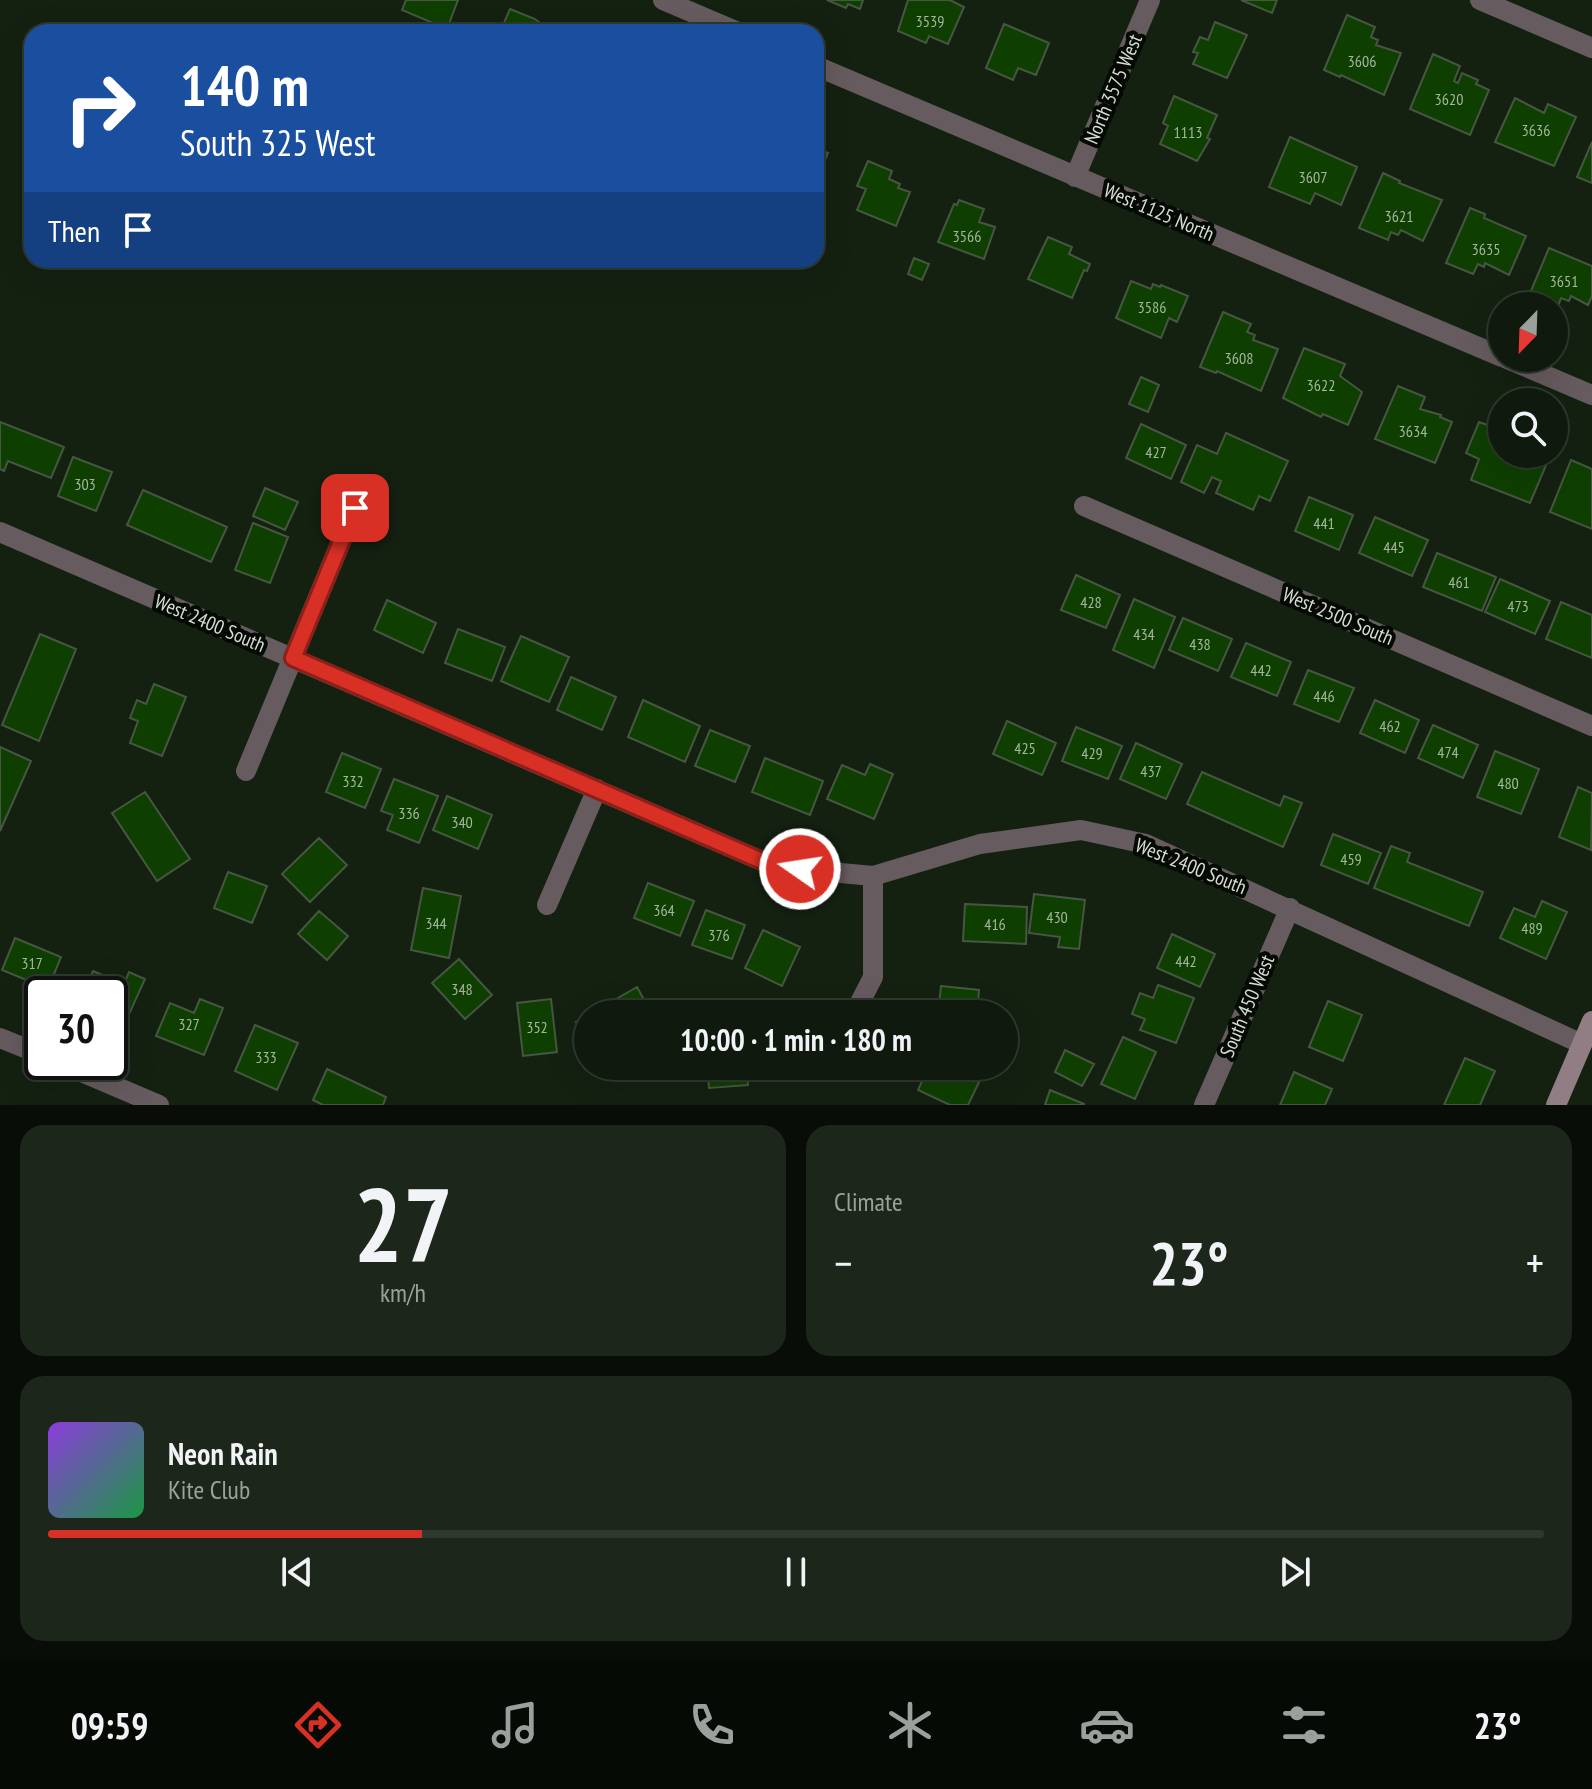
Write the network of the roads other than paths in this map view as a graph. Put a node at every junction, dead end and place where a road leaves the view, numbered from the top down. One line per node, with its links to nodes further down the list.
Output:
1 (663, 0): 4 (street)
2 (1150, 0): 7 (street, North 3575 West)
3 (1480, 0): 5 (street)
4 (719, 24)
5 (1592, 48)
6 (824, 69): 7 (street, West 1125 North)
7 (1075, 177): 8 (street, West 1125 North)
8 (1488, 350)
9 (1539, 372): 10 (street, West 1125 North)
10 (1592, 395)
11 (1084, 506): 15 (street, West 2500 South)
12 (355, 508): 14 (street)
13 (2, 540): 14 (street, West 2400 South)
14 (293, 658): 16 (street); 17 (street, West 2400 South)
15 (1592, 726)
16 (246, 771)
17 (597, 789): 18 (street, West 2400 South); 19 (street)
18 (873, 876): 20 (street, West 2400 South); 21 (street)
19 (547, 905)
20 (1290, 908): 24 (street, West 2400 South); 28 (street, South 450 West)
21 (861, 1000)
22 (1592, 1021): 24 (street)
23 (0, 1038): 25 (street)
24 (1582, 1044): 29 (street)
25 (24, 1048)
26 (100, 1080): 27 (street)
27 (159, 1105)
28 (1204, 1105)
29 (1556, 1105)

